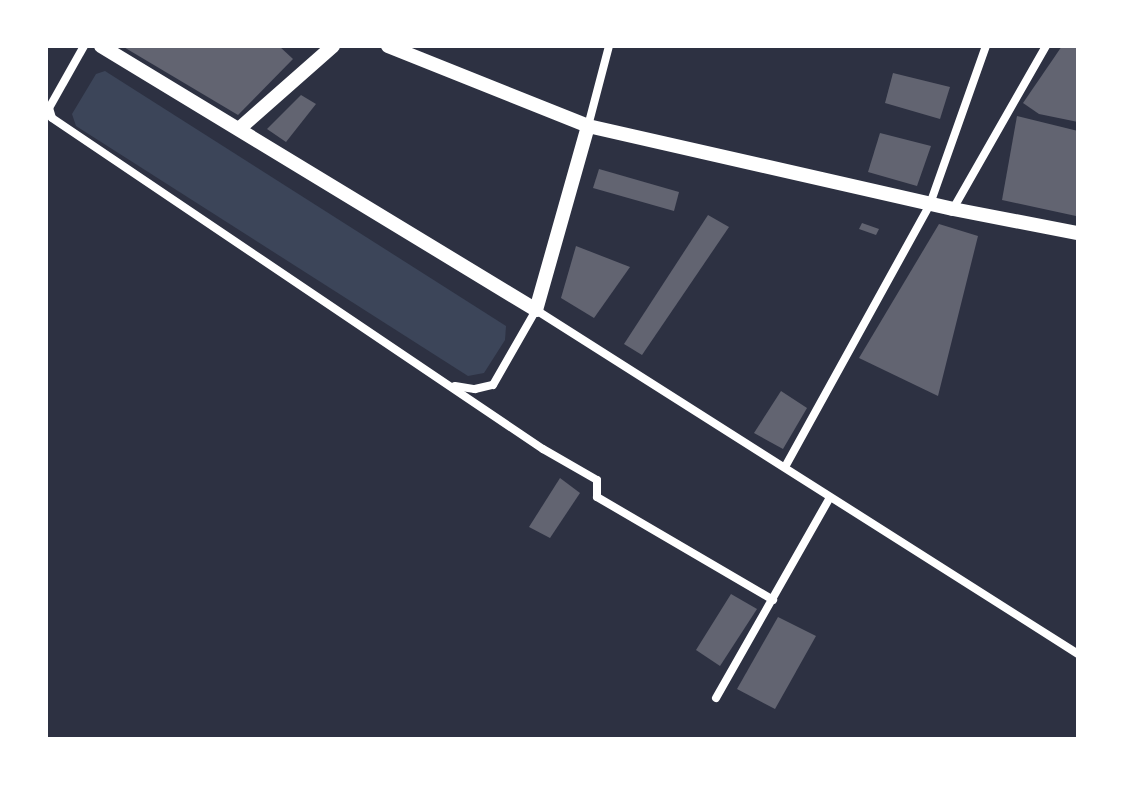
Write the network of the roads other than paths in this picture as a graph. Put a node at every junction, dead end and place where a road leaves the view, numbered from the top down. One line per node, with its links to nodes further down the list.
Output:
1 (84, 46): 14 (street)
2 (101, 46): 9 (street)
3 (333, 46): 9 (street)
4 (388, 46): 8 (street)
5 (609, 46): 8 (street)
6 (986, 46): 10 (street)
7 (1046, 46): 11 (street)
8 (588, 126): 10 (street); 13 (street)
9 (240, 128): 13 (street)
10 (930, 204): 11 (street); 15 (street)
11 (953, 209): 12 (street)
12 (1078, 233)
13 (536, 310): 14 (street); 15 (street)
14 (449, 384): 17 (street)
15 (785, 467): 16 (street)
16 (829, 499): 17 (street); 18 (street)
17 (773, 600): 19 (street)
18 (1078, 654)
19 (716, 698)

